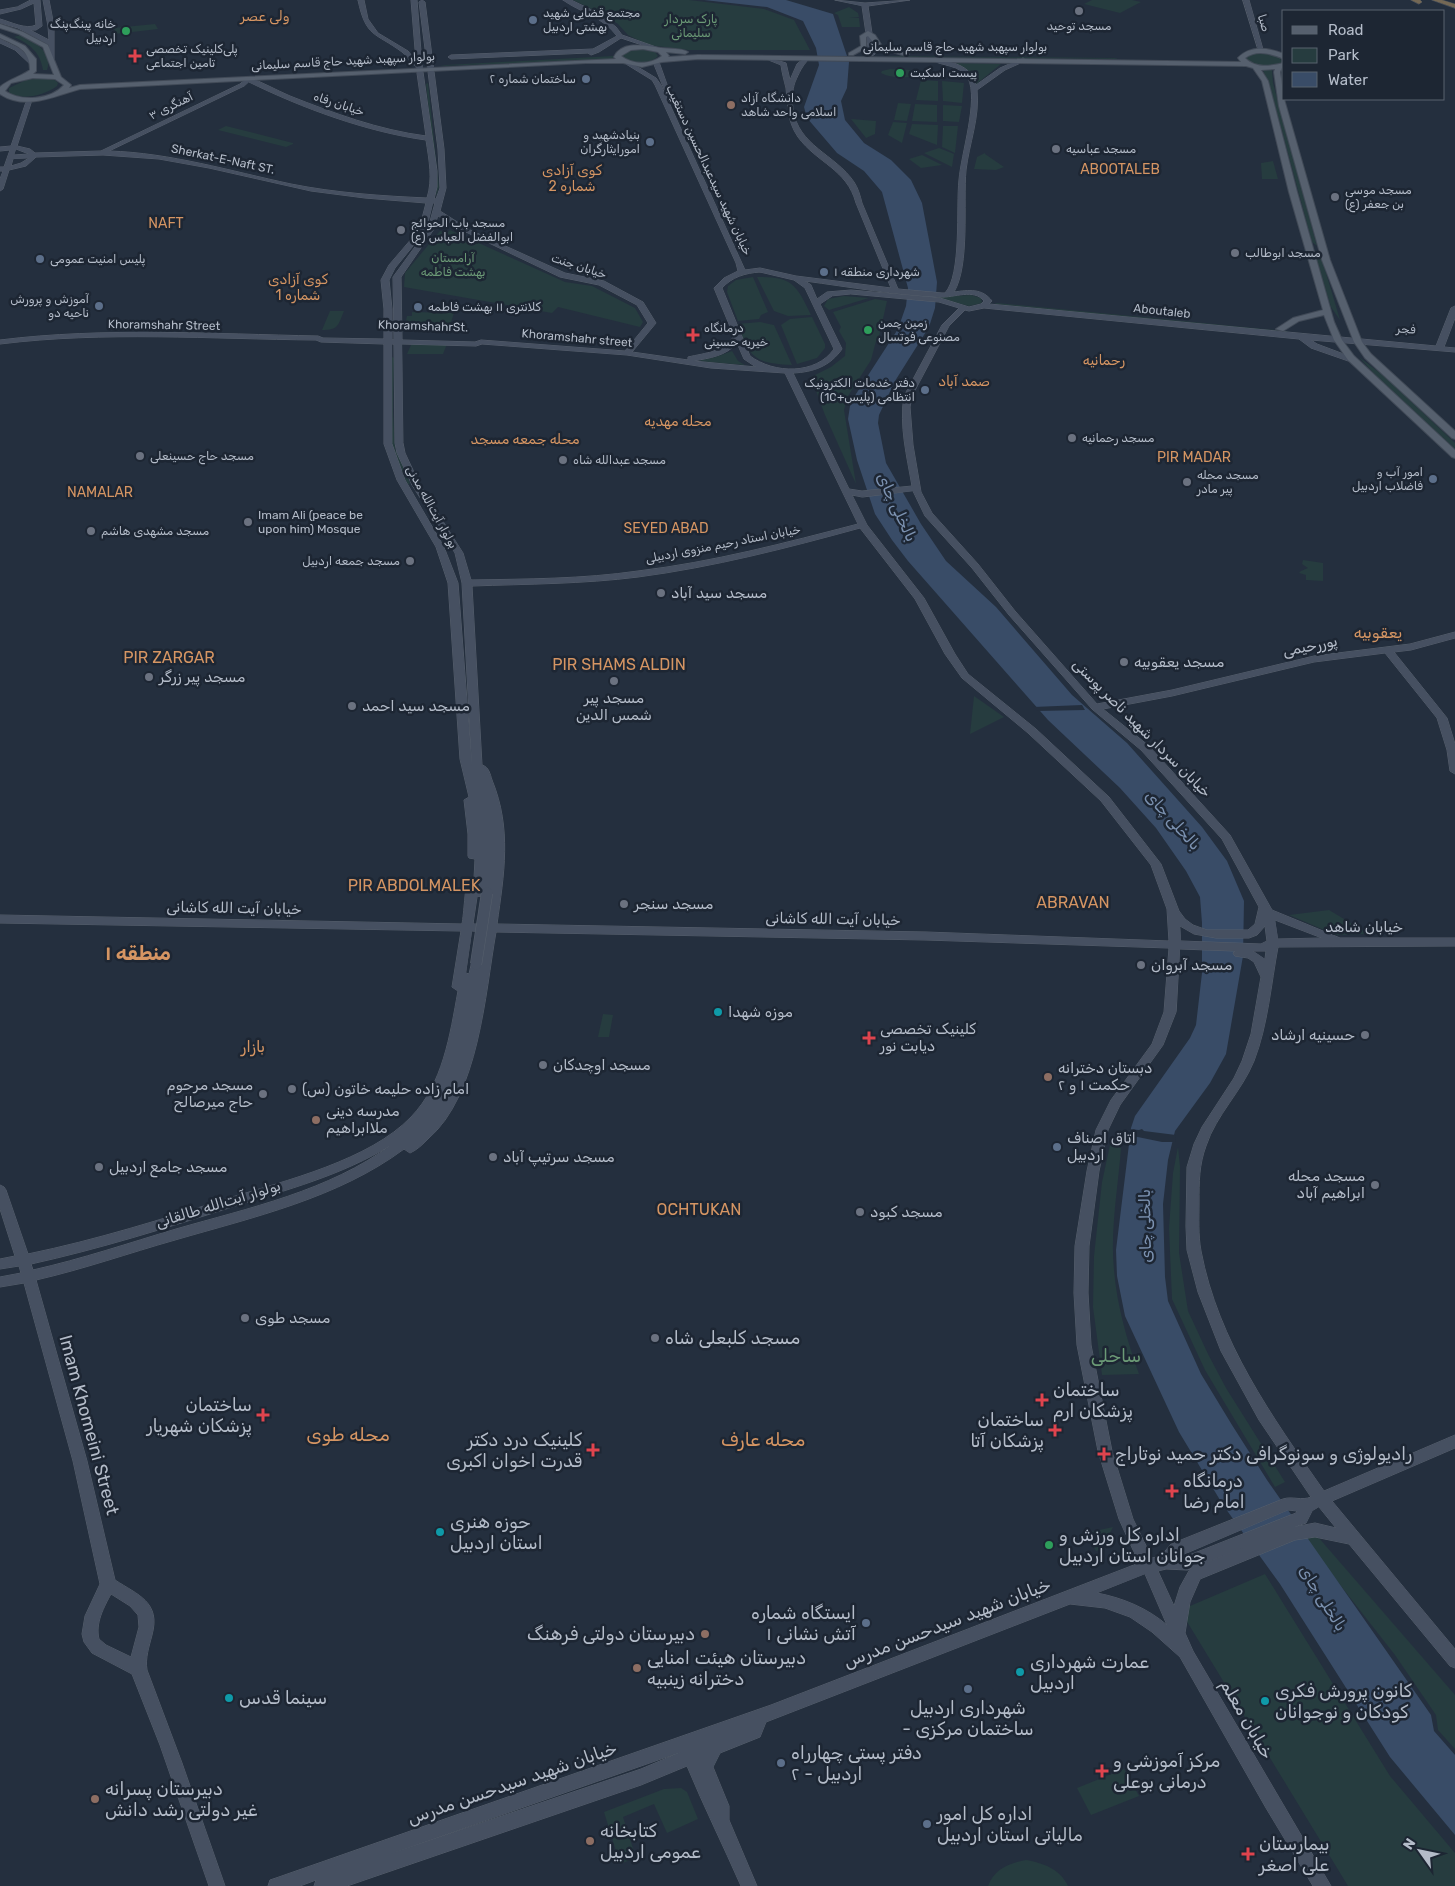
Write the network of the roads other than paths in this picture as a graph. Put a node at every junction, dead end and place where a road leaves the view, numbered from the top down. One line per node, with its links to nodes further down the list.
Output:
1 (36, 0): 16 (main road); 18 (main road)
2 (46, 0): 17 (main road)
3 (361, 0): 52 (main road)
4 (414, 0): 52 (main road)
5 (421, 0): 51 (main road)
6 (566, 0): 24 (main road)
7 (838, 0): 14 (main road)
8 (850, 0): 14 (main road)
9 (908, 0): 14 (main road)
10 (1246, 0): 30 (main road, صبا)
11 (1435, 0): 15 (highway)
12 (1451, 0): 13 (highway)
13 (1455, 1)
14 (865, 5): 22 (main road)
15 (1455, 6)
16 (0, 12)
17 (49, 15): 18 (main road); 26 (main road)
18 (38, 16): 21 (main road)
19 (0, 22): 21 (main road)
20 (0, 26): 40 (main road)
21 (20, 27): 26 (main road)
22 (868, 33): 32 (main road); 33 (main road); 35 (main road)
23 (0, 36): 50 (main road)
24 (620, 36): 27 (main road); 28 (main road); 29 (main road)
25 (0, 41): 50 (main road)
26 (52, 44): 40 (main road)
27 (658, 49): 29 (main road, بولوار سپهبد شهید حاج قاسم سلیمانی); 39 (main road, بولوار سپهبد شهید حاج قاسم سلیمانی); 46 (main road)
28 (597, 51): 31 (main road); 34 (main road)
29 (619, 52): 34 (main road, بولوار سپهبد شهید حاج قاسم سلیمانی); 47 (main road)
30 (1262, 52): 36 (main road, بولوار سپهبد شهید حاج قاسم سلیمانی); 37 (main road, بولوار سپهبد شهید حاج قاسم سلیمانی)
31 (523, 54): 38 (main road); 43 (main road)
32 (872, 54): 33 (main road, بولوار سپهبد شهید حاج قاسم سلیمانی); 35 (main road, بولوار سپهبد شهید حاج قاسم سلیمانی); 42 (main road)
33 (907, 54): 36 (main road, بولوار سپهبد شهید حاج قاسم سلیمانی)
34 (585, 56): 43 (main road, بولوار سپهبد شهید حاج قاسم سلیمانی)
35 (851, 56): 39 (main road, بولوار سپهبد شهید حاج قاسم سلیمانی); 42 (main road, بولوار سپهبد شهید حاج قاسم سلیمانی)
36 (1242, 56): 48 (main road)
37 (1282, 56)
38 (451, 57)
39 (809, 57): 41 (main road, بولوار سپهبد شهید حاج قاسم سلیمانی); 63 (main road)
40 (52, 58): 53 (main road)
41 (768, 58): 46 (main road, بولوار سپهبد شهید حاج قاسم سلیمانی); 63 (main road)
42 (863, 59): 44 (main road, بولوار سپهبد شهید حاج قاسم سلیمانی)
43 (512, 60): 51 (main road, بولوار سپهبد شهید حاج قاسم سلیمانی)
44 (934, 60): 45 (main road, بولوار سپهبد شهید حاج قاسم سلیمانی); 64 (main road)
45 (1023, 60): 48 (main road, بولوار سپهبد شهید حاج قاسم سلیمانی); 64 (main road)
46 (659, 61): 47 (main road, بولوار سپهبد شهید حاج قاسم سلیمانی); 54 (main road, خیابان شهید سیدعبدالحسین دستغیب)
47 (626, 62): 51 (main road, بولوار سپهبد شهید حاج قاسم سلیمانی); 55 (main road, خیابان شهید سیدعبدالحسین دستغیب)
48 (1252, 65): 49 (main road, بولوار سپهبد شهید حاج قاسم سلیمانی); 81 (main road)
49 (1282, 65): 82 (main road)
50 (33, 67): 53 (main road); 57 (main road)
51 (430, 67): 52 (main road, بولوار سپهبد شهید حاج قاسم سلیمانی); 76 (main road)
52 (420, 68): 58 (main road, بولوار سپهبد شهید حاج قاسم سلیمانی); 60 (main road, بولوار سپهبد شهید حاج قاسم سلیمانی); 67 (main road)
53 (54, 69): 56 (main road)
54 (661, 75): 55 (main road); 84 (main road, خیابان شهید سیدعبدالحسین دستغیب)
55 (650, 76): 85 (main road, خیابان شهید سیدعبدالحسین دستغیب)
56 (58, 77): 57 (main road); 59 (main road)
57 (23, 78): 61 (main road)
58 (248, 79): 60 (main road, بولوار سپهبد شهید حاج قاسم سلیمانی); 67 (main road, خیابان رفاه); 70 (main road, آهنگری ۳)
59 (67, 82): 60 (main road, بولوار سپهبد شهید حاج قاسم سلیمانی); 62 (main road)
60 (80, 84): 62 (main road, بولوار سپهبد شهید حاج قاسم سلیمانی)
61 (2, 85): 65 (main road)
62 (64, 90): 66 (main road, بولوار سپهبد شهید حاج قاسم سلیمانی)
63 (788, 90): 83 (main road)
64 (973, 90): 86 (main road)
65 (2, 95): 66 (main road)
66 (29, 100): 68 (main road)
67 (428, 138): 75 (main road)
68 (13, 147): 69 (main road); 71 (main road); 72 (main road)
69 (0, 149)
70 (103, 152): 71 (main road, Sherkat-E-Naft ST.); 75 (main road, Sherkat-E-Naft ST.)
71 (34, 156): 72 (main road, Sherkat-E-Naft ST.); 73 (main road)
72 (10, 157): 73 (main road)
73 (3, 169): 74 (main road)
74 (0, 189)
75 (430, 201): 76 (main road, Sherkat-E-Naft ST.); 80 (main road)
76 (440, 201): 77 (main road)
77 (437, 212): 78 (main road, خیابان جنت); 79 (main road)
78 (457, 225): 79 (main road, خیابان جنت); 112 (main road, خیابان جنت)
79 (431, 229): 80 (main road)
80 (419, 240): 104 (main road, بولوار آیت‌الله مدنی); 105 (main road, بولوار آیت‌الله مدنی)
81 (1310, 251): 82 (main road); 98 (main road)
82 (1324, 252): 106 (main road)
83 (887, 266): 89 (main road); 90 (main road)
84 (753, 271): 85 (main road); 87 (main road)
85 (742, 272): 100 (main road)
86 (957, 275): 92 (main road); 93 (main road)
87 (796, 278): 88 (main road); 94 (main road)
88 (830, 282): 89 (main road); 91 (main road)
89 (865, 287): 90 (main road)
90 (897, 293): 91 (main road); 93 (main road)
91 (830, 294): 94 (main road)
92 (980, 294): 93 (main road); 95 (main road)
93 (942, 297): 96 (main road)
94 (816, 302): 116 (main road)
95 (986, 303): 96 (main road); 99 (main road, Aboutaleb); 101 (main road, Aboutaleb)
96 (963, 308): 120 (main road, خیابان سردار شهید ناصر پوستی)
97 (1455, 308): 110 (main road)
98 (1327, 312): 99 (main road); 102 (main road)
99 (1280, 329): 102 (main road, Aboutaleb)
100 (737, 337): 113 (main road, Khoramshahr street); 115 (main road)
101 (1302, 337): 102 (main road, Aboutaleb); 114 (main road)
102 (1336, 337): 106 (main road, فجر); 114 (main road)
103 (318, 338): 104 (main road, KhoramshahrSt.); 107 (main road, Khoramshahr Street)
104 (388, 338): 105 (main road, KhoramshahrSt.); 128 (main road, بولوار آیت‌الله مدنی)
105 (399, 338): 108 (main road, KhoramshahrSt.); 124 (main road, بولوار آیت‌الله مدنی)
106 (1356, 339): 110 (main road, فجر); 117 (main road)
107 (0, 340)
108 (481, 342): 112 (main road, Khoramshahr street)
109 (1455, 343): 110 (main road, فجر)
110 (1441, 346): 111 (main road, فجر)
111 (1455, 350)
112 (628, 353): 113 (main road, Khoramshahr street)
113 (672, 359): 115 (main road, Khoramshahr street)
114 (1354, 361): 118 (main road)
115 (770, 370): 116 (main road)
116 (788, 372): 119 (main road)
117 (1455, 436)
118 (1455, 454)
119 (847, 491): 121 (main road); 122 (main road)
120 (913, 493): 121 (main road); 127 (main road, خیابان سردار شهید ناصر پوستی)
121 (864, 496): 122 (main road)
122 (854, 504): 123 (main road)
123 (863, 525): 124 (main road, خیابان استاد رحیم منزوی اردبیلی); 134 (main road)
124 (467, 582): 129 (main road, بولوار آیت‌الله مدنی)
125 (1455, 635): 126 (main road, پوررحیمی)
126 (1387, 650): 127 (main road, پوررحیمی); 130 (main road)
127 (1095, 707): 133 (main road, خیابان سردار شهید ناصر پوستی)
128 (465, 758): 131 (main road, بولوار آیت‌الله مدنی); 132 (main road)
129 (478, 759): 131 (main road, بولوار آیت‌الله مدنی); 132 (main road)
130 (1455, 771)
131 (473, 774): 132 (main road)
132 (483, 895): 136 (main road); 137 (main road); 148 (main road, bridge)
133 (1266, 910): 140 (main road); 142 (main road); 143 (main road, خیابان سردار شهید ناصر پوستی)
134 (1173, 912): 138 (main road, خیابان معلم); 139 (main road)
135 (0, 919): 136 (main road, خیابان آیت الله کاشانی)
136 (468, 922): 137 (main road, خیابان آیت الله کاشانی); 144 (main road)
137 (492, 923): 138 (main road, خیابان آیت الله کاشانی); 145 (main road)
138 (1174, 940): 139 (main road, خیابان آیت الله کاشانی); 146 (main road, خیابان معلم)
139 (1196, 941): 142 (main road); 142 (main road); 146 (main road)
140 (1341, 941): 141 (main road, خیابان شاهد); 143 (main road, خیابان شاهد)
141 (1455, 942)
142 (1245, 943): 143 (main road, خیابان شاهد); 147 (main road)
143 (1273, 943): 147 (main road, خیابان سردار شهید ناصر پوستی)
144 (464, 950): 145 (main road); 149 (main road)
145 (487, 951): 150 (main road)
146 (1174, 966): 162 (main road, خیابان معلم)
147 (1267, 977): 157 (main road, خیابان سردار شهید ناصر پوستی)
148 (405, 1137): 149 (main road, بولوار آیت‌الله طالقانی); 150 (main road, بولوار آیت‌الله طالقانی)
149 (369, 1152): 152 (main road, بولوار آیت‌الله طالقانی)
150 (383, 1159): 154 (main road, بولوار آیت‌الله طالقانی)
151 (0, 1190): 152 (main road)
152 (24, 1260): 153 (main road, بولوار آیت‌الله طالقانی); 154 (main road, Imam Khomeini Street)
153 (3, 1264)
154 (29, 1277): 155 (main road, بولوار آیت‌الله طالقانی); 163 (main road, Imam Khomeini Street)
155 (5, 1281)
156 (1455, 1441): 157 (main road)
157 (1321, 1499): 158 (main road); 159 (main road, خیابان سردار شهید ناصر پوستی)
158 (1307, 1506): 160 (main road); 161 (main road)
159 (1352, 1538): 160 (main road); 167 (main road, خیابان سردار شهید ناصر پوستی)
160 (1220, 1557): 161 (main road, خیابان شهید سیدحسن مدرس); 165 (main road)
161 (1166, 1562): 162 (main road, خیابان شهید سیدحسن مدرس)
162 (1149, 1566): 164 (main road, خیابان شهید سیدحسن مدرس); 165 (main road, خیابان معلم)
163 (108, 1584): 168 (main road); 168 (main road)
164 (1066, 1598): 166 (main road); 169 (main road, خیابان شهید سیدحسن مدرس)
165 (1178, 1634): 166 (main road, خیابان معلم)
166 (1187, 1655): 177 (main road, خیابان معلم)
167 (1455, 1661)
168 (138, 1668): 173 (main road)
169 (760, 1717): 170 (main road, خیابان شهید سیدحسن مدرس); 171 (main road, خیابان شهید سیدحسن مدرس)
170 (715, 1747): 171 (main road, خیابان شهید سیدحسن مدرس); 172 (main road)
171 (688, 1750): 172 (main road); 174 (main road, خیابان شهید سیدحسن مدرس); 175 (main road, خیابان شهید سیدحسن مدرس)
172 (721, 1820): 176 (main road)
173 (217, 1886)
174 (276, 1886)
175 (322, 1886)
176 (749, 1886)
177 (1323, 1886)

